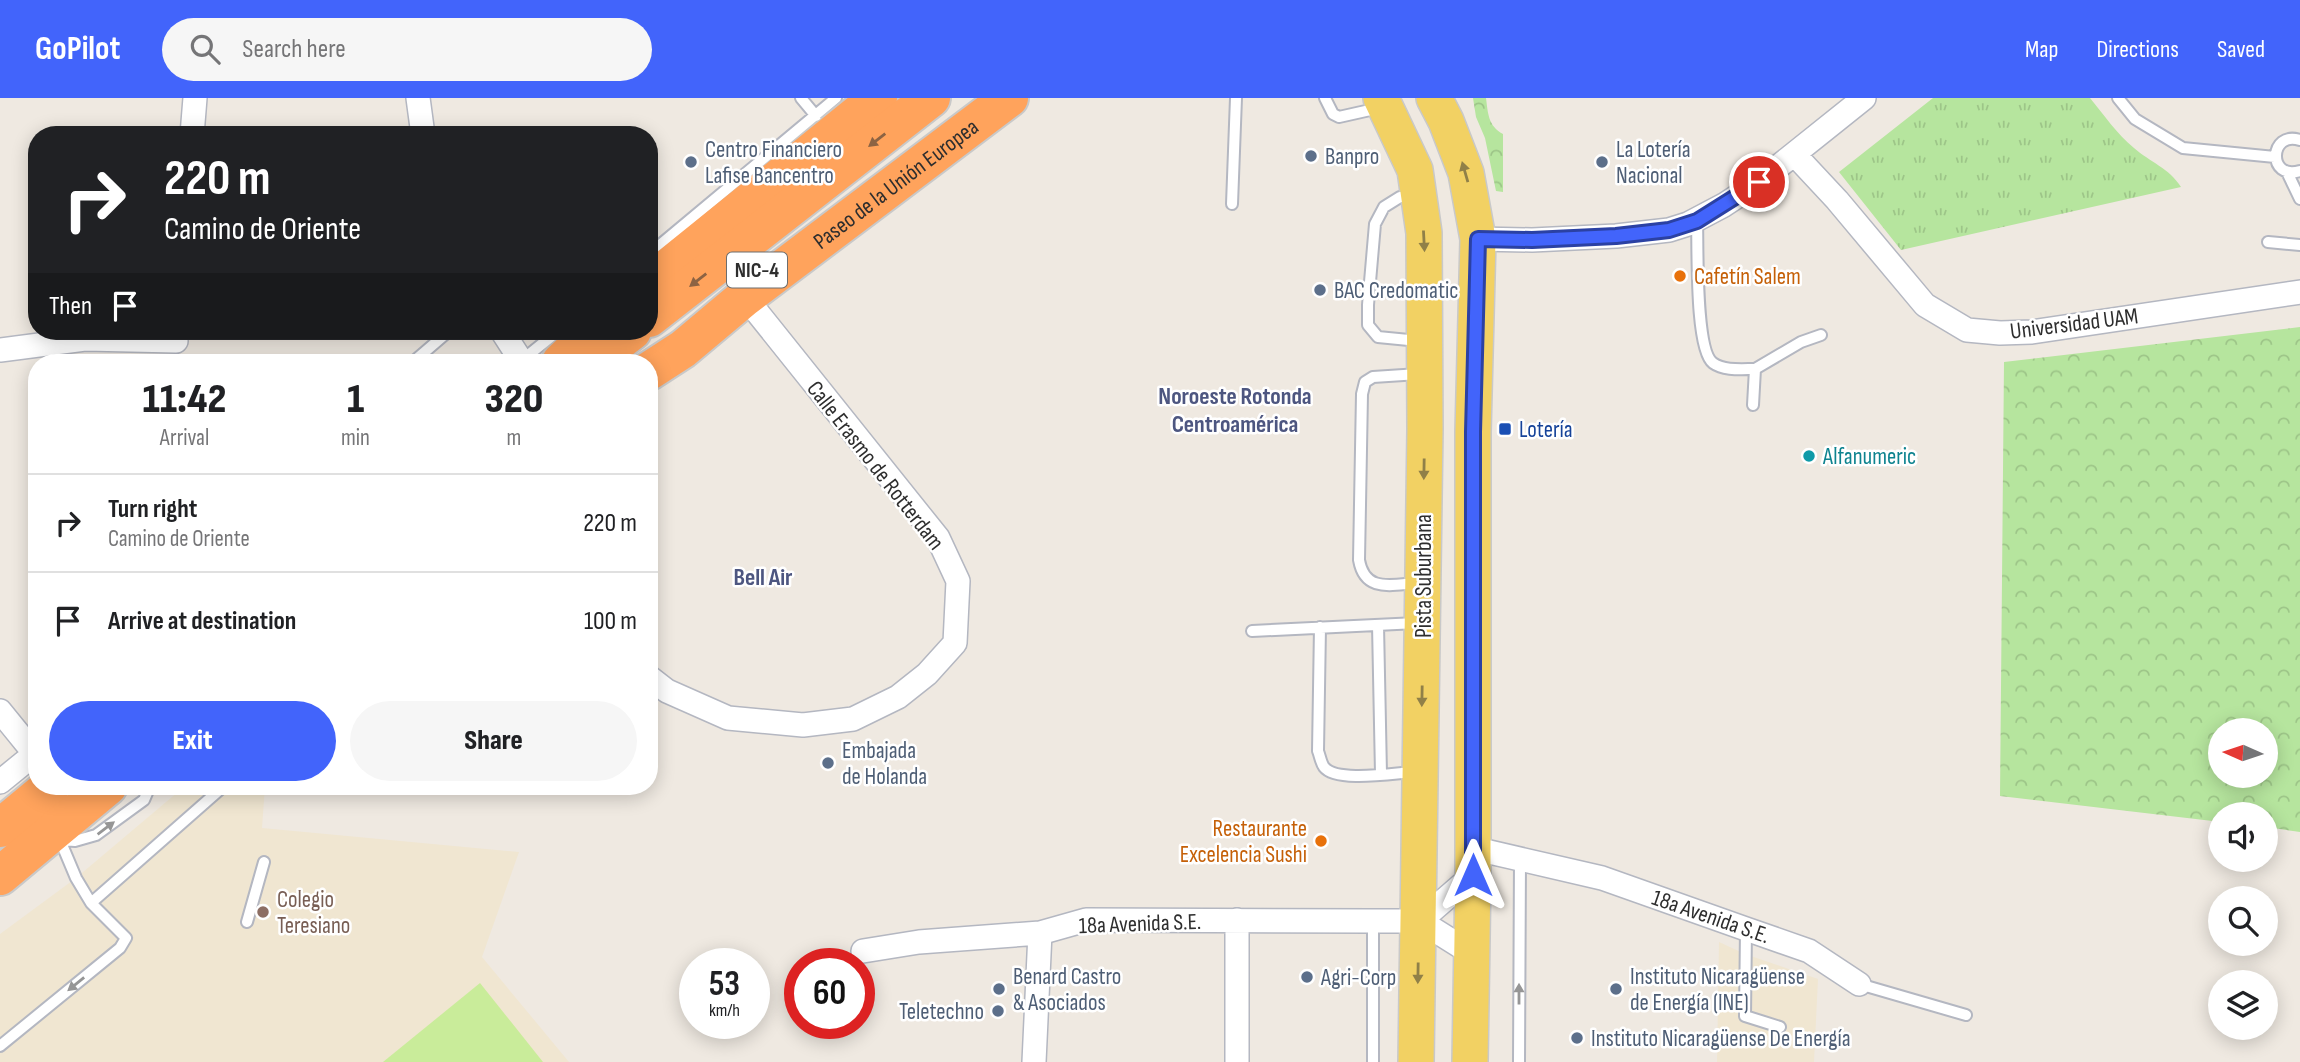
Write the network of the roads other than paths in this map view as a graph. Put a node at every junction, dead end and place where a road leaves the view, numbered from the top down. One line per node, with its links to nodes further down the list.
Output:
1 (195, 98): 16 (street)
2 (418, 98): 17 (street)
3 (801, 98): 15 (lane)
4 (836, 98): 15 (lane)
5 (877, 98): 31 (highway)
6 (931, 98): 34 (highway, Paseo de la Unión Europea / NIC-4, one-way to 34)
7 (974, 98): 48 (highway, Paseo de la Unión Europea / NIC-4)
8 (1009, 98): 33 (highway, Paseo de la Unión Europea)
9 (1236, 98): 25 (lane)
10 (1325, 98): 14 (lane)
11 (1434, 98): 27 (main road, one-way to 11)
12 (1864, 98): 19 (street)
13 (2118, 98): 20 (lane)
14 (1385, 101): 23 (main road, Pista Suburbana); 27 (main road)
15 (816, 116): 30 (lane)
16 (193, 126)
17 (422, 126)
18 (2300, 140): 20 (lane)
19 (1796, 155): 26 (street); 32 (street, Universidad UAM)
20 (2275, 157): 22 (lane)
21 (2300, 171): 22 (lane)
22 (2287, 172): 24 (lane)
23 (1420, 197): 49 (main road, Pista Suburbana, one-way to 49); 49 (lane)
24 (2300, 199)
25 (1232, 204)
26 (1697, 221): 27 (street); 51 (lane)
27 (1478, 239): 71 (main road)
28 (2268, 242): 29 (lane)
29 (2300, 244)
30 (658, 247)
31 (658, 276)
32 (2300, 292)
33 (745, 297): 50 (highway, Paseo de la Unión Europea); 58 (street, Calle Erasmo de Rotterdam)
34 (658, 310)
35 (1821, 335): 51 (lane)
36 (76, 340): 43 (street)
37 (100, 340): 42 (street)
38 (439, 340): 44 (lane)
39 (547, 340): 45 (lane)
40 (584, 340): 46 (highway)
41 (620, 340): 47 (highway)
42 (176, 345)
43 (0, 349)
44 (422, 354)
45 (531, 354)
46 (570, 354)
47 (602, 354)
48 (654, 354)
49 (1425, 357): 53 (main road, Pista Suburbana, one-way to 53); 53 (lane)
50 (658, 365)
51 (1755, 369): 52 (lane)
52 (1753, 405)
53 (1422, 583): 54 (main road, Pista Suburbana)
54 (1423, 622): 55 (lane); 61 (main road, Pista Suburbana, one-way to 61)
55 (1378, 625): 56 (lane); 62 (lane)
56 (1320, 627): 57 (lane); 62 (lane)
57 (1252, 631)
58 (658, 684)
59 (0, 711): 60 (street)
60 (28, 762)
61 (1421, 772): 62 (lane); 77 (main road, Pista Suburbana)
62 (1381, 774)
63 (0, 782): 64 (street)
64 (28, 792)
65 (66, 795): 68 (highway)
66 (146, 795): 68 (lane, one-way to 66)
67 (214, 795): 74 (lane)
68 (48, 799): 69 (highway); 73 (highway); 74 (lane)
69 (0, 828)
70 (1520, 859): 71 (street, 18a Avenida S.E.); 79 (street, 18a Avenida S.E.); 92 (lane, one-way to 70)
71 (1472, 861): 77 (street); 82 (main road)
72 (264, 862): 78 (lane)
73 (0, 876)
74 (90, 903): 86 (lane, one-way to 86)
75 (1237, 920): 76 (street, 18a Avenida S.E.); 80 (street, 18a Avenida S.E.); 88 (street)
76 (1373, 921): 77 (street, 18a Avenida S.E.); 89 (lane)
77 (1420, 921): 82 (street); 90 (main road, Pista Suburbana, one-way to 90)
78 (247, 922)
79 (1746, 929): 83 (street, 18a Avenida S.E.); 85 (lane)
80 (1040, 933): 81 (street, 18a Avenida S.E.); 87 (street)
81 (875, 949)
82 (1471, 953): 91 (main road)
83 (1859, 984): 84 (lane)
84 (1966, 1015)
85 (1780, 1027)
86 (0, 1046)
87 (1034, 1062)
88 (1237, 1062)
89 (1373, 1062)
90 (1416, 1062)
91 (1470, 1062)
92 (1519, 1062)

